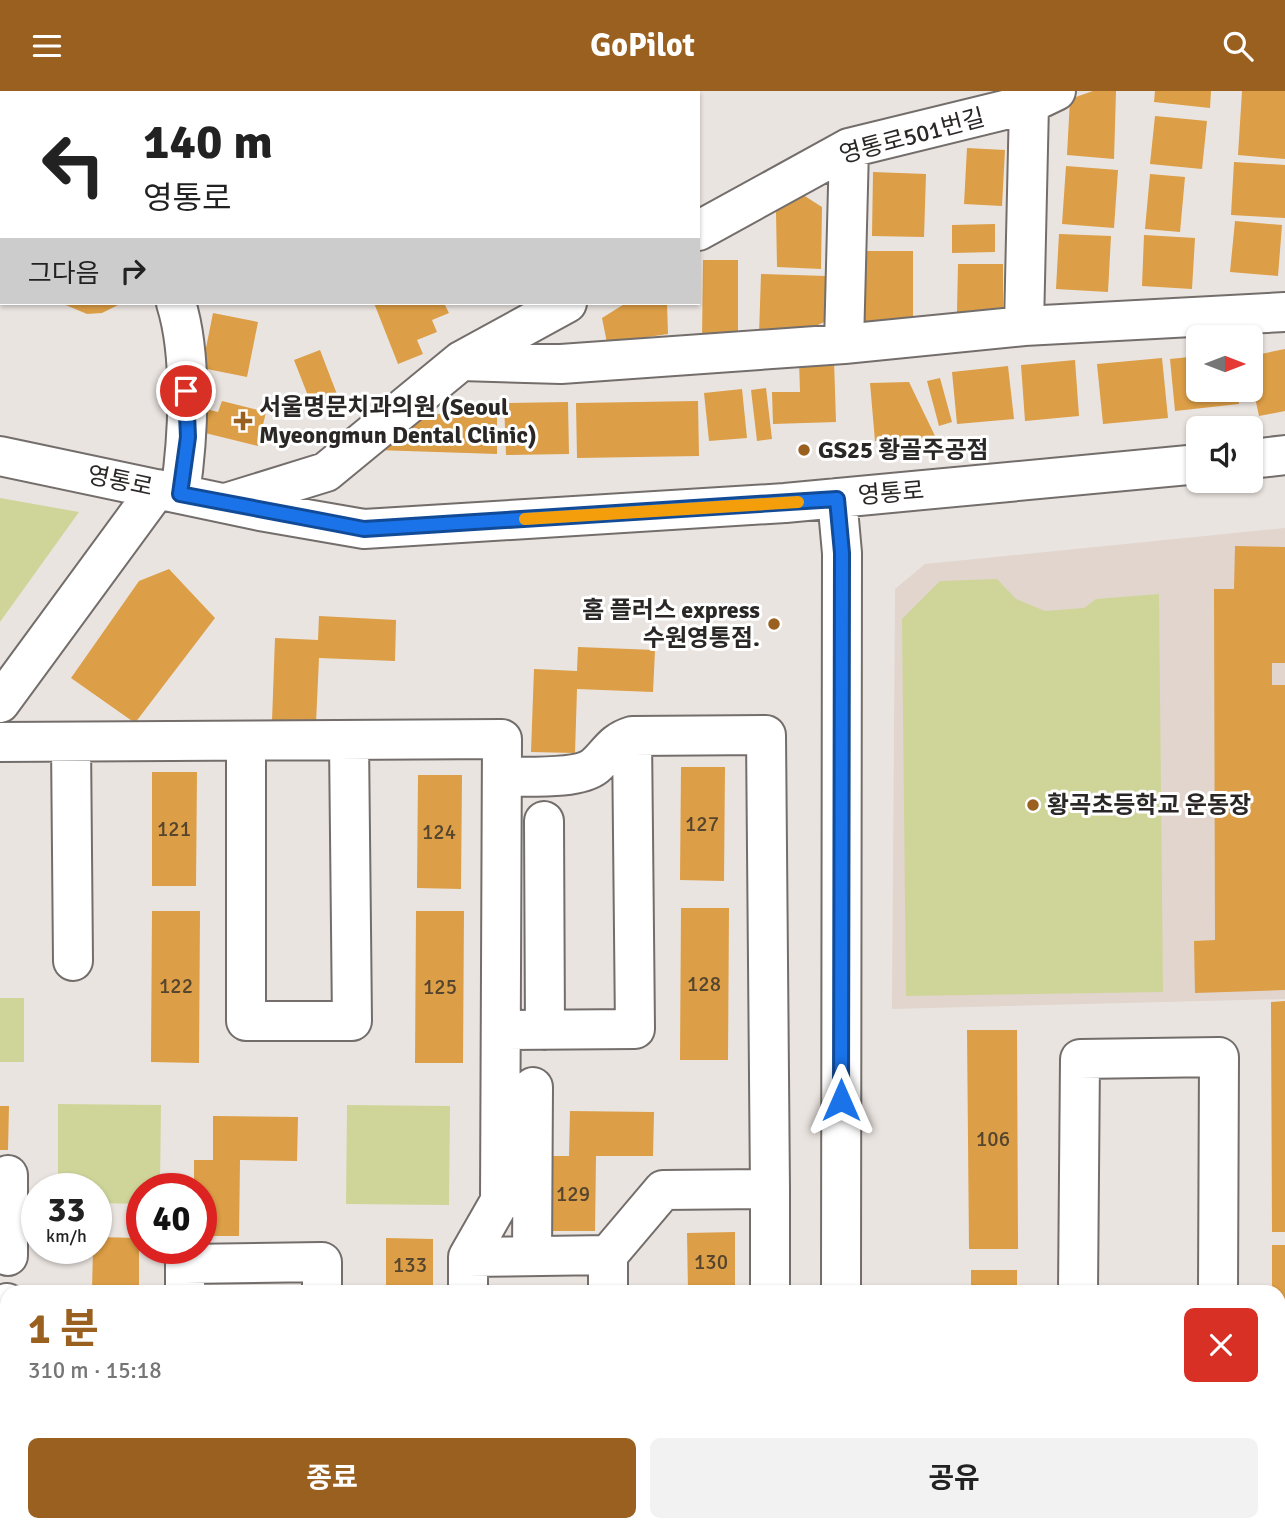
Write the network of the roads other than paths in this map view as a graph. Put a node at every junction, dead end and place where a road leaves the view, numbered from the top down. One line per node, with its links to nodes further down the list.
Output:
1 (1043, 98): 2 (street, 영통로501번길); 7 (street)
2 (849, 148): 3 (street, 영통로501번길); 8 (street)
3 (700, 230)
4 (176, 305): 14 (street)
5 (563, 305): 9 (street)
6 (1285, 313): 7 (street)
7 (1024, 326): 8 (street)
8 (844, 344): 9 (street)
9 (461, 361): 16 (street)
10 (1285, 455): 12 (street)
11 (1, 456): 14 (street, 영통로)
12 (1263, 458)
13 (1186, 465): 15 (street, 영통로)
14 (169, 492): 16 (street, 영통로); 17 (street)
15 (837, 499): 16 (street, 영통로); 38 (street)
16 (224, 503)
17 (0, 703)
18 (632, 736): 23 (street); 27 (street); 30 (street)
19 (246, 741): 20 (street); 20 (street); 22 (street)
20 (349, 741): 23 (street)
21 (0, 742): 22 (street)
22 (71, 742): 25 (street)
23 (503, 777): 26 (street)
24 (544, 821): 27 (street)
25 (73, 961)
26 (503, 1030): 27 (street); 34 (street)
27 (545, 1030)
28 (533, 1087): 31 (street)
29 (8, 1175): 32 (street)
30 (770, 1189): 33 (street); 37 (street)
31 (531, 1256): 33 (street); 34 (street)
32 (5, 1268)
33 (608, 1273)
34 (468, 1274)
35 (185, 1285): 36 (street)
36 (322, 1285)
37 (770, 1285)
38 (841, 1285)
39 (1078, 1285): 40 (street)
40 (1218, 1285)

